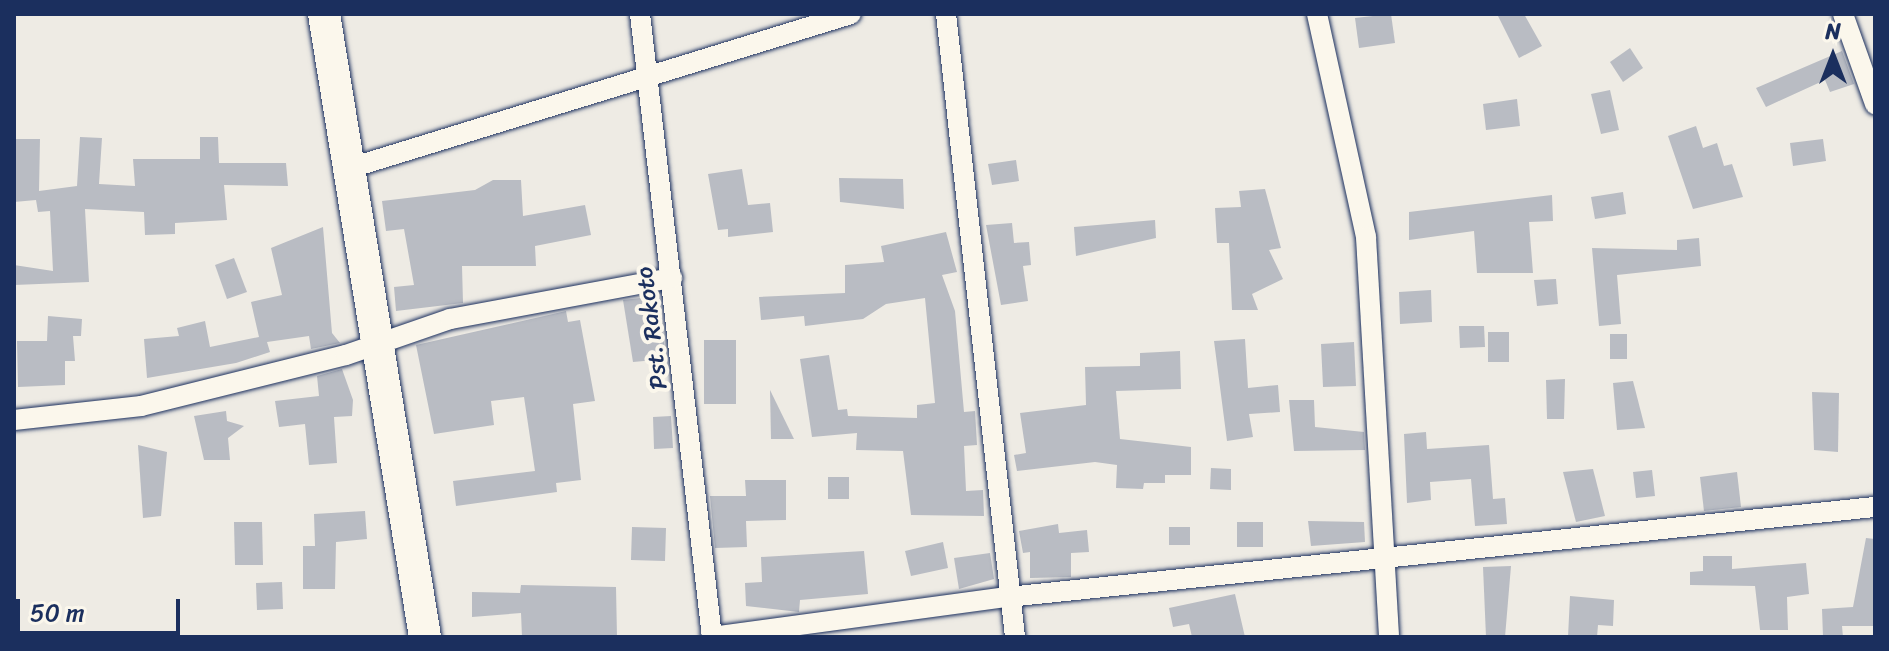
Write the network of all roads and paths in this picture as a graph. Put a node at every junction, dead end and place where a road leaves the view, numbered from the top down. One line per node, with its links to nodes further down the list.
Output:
1 (324, 14): 9 (main road)
2 (640, 14): 7 (street, Pst. Rakoto)
3 (851, 14): 7 (street)
4 (946, 14): 15 (street)
5 (1317, 14): 14 (street)
6 (1843, 14): 8 (street)
7 (646, 72): 9 (street); 10 (street, Pst. Rakoto)
8 (1875, 104)
9 (347, 169): 11 (main road)
10 (672, 278): 11 (street); 17 (street, Pst. Rakoto)
11 (379, 340): 12 (street); 16 (main road)
12 (14, 420)
13 (1875, 507): 14 (street)
14 (1380, 556): 15 (street); 19 (street)
15 (1008, 597): 17 (street); 18 (street)
16 (425, 637)
17 (712, 637)
18 (1015, 637)
19 (1389, 637)

